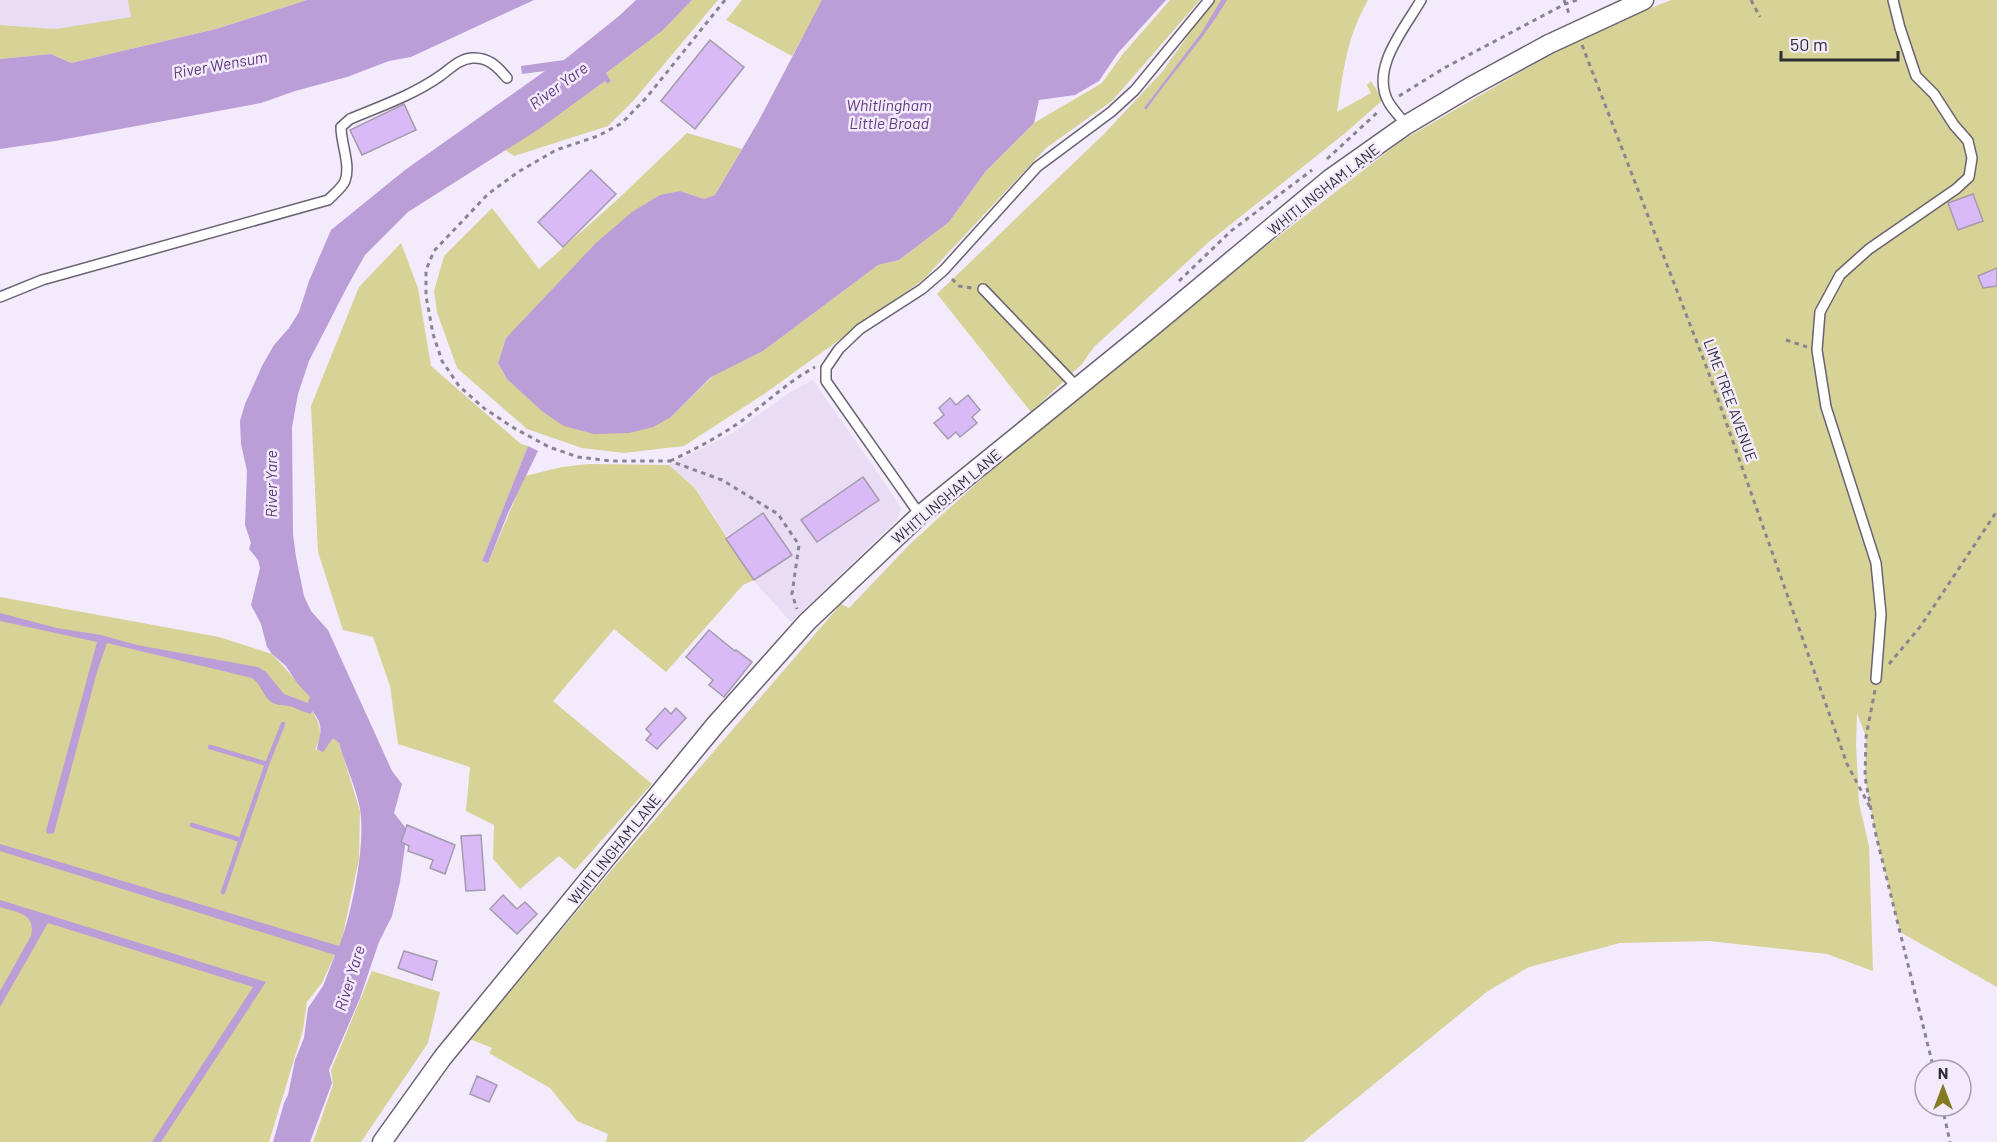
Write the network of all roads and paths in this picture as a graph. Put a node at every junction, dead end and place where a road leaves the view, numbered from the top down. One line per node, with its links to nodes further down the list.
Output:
1 (725, 0): 19 (path)
2 (1209, 0): 12 (lane)
3 (1421, 0): 11 (lane)
4 (1564, 0): 9 (path, LIME TREE AVENUE)
5 (1644, 0): 9 (street, WHITLINGHAM LANE)
6 (1750, 0): 8 (path)
7 (1893, 0): 16 (lane)
8 (1760, 17)
9 (1576, 30): 11 (street, WHITLINGHAM LANE); 24 (path, LIME TREE AVENUE)
10 (507, 78): 14 (lane)
11 (1406, 125): 18 (street, WHITLINGHAM LANE)
12 (944, 270): 13 (path); 17 (lane)
13 (983, 290): 18 (lane)
14 (0, 297)
15 (1786, 340): 16 (path)
16 (1817, 350): 23 (lane)
17 (832, 358): 19 (path); 21 (lane)
18 (1077, 387): 21 (street, WHITLINGHAM LANE)
19 (670, 460): 22 (path)
20 (1997, 511): 23 (path)
21 (920, 515): 22 (street, WHITLINGHAM LANE)
22 (807, 622): 27 (street, WHITLINGHAM LANE)
23 (1876, 679): 24 (path)
24 (1871, 809): 25 (path)
25 (1931, 1058)
26 (1945, 1118): 28 (path)
27 (382, 1142)
28 (1950, 1142)

